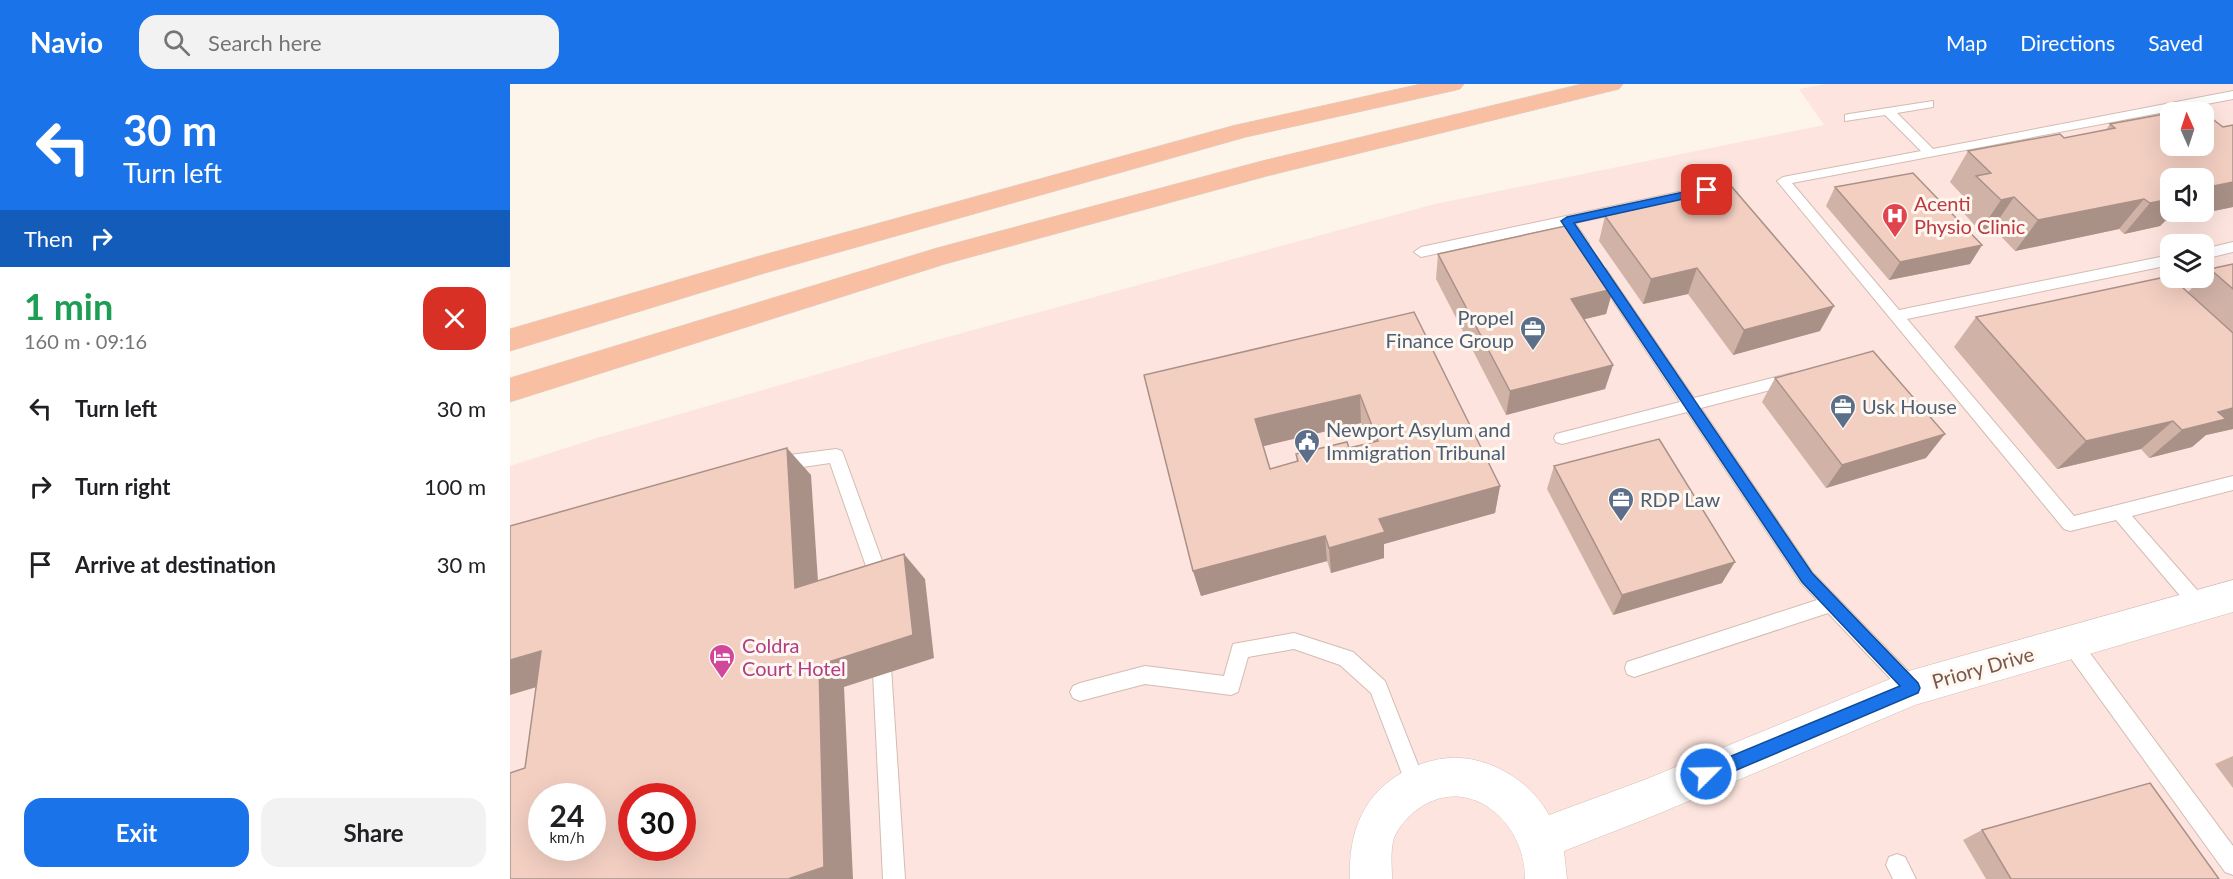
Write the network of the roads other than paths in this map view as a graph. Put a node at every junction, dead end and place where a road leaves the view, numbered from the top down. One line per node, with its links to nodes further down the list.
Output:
1 (1452, 84): 15 (highway)
2 (1611, 84): 17 (highway)
3 (2233, 95): 7 (lane)
4 (1929, 105): 5 (lane)
5 (1888, 111): 6 (lane); 7 (lane)
6 (1850, 118)
7 (1930, 153): 14 (lane)
8 (1707, 190): 9 (lane)
9 (1567, 221): 11 (lane); 18 (lane)
10 (2233, 248): 12 (lane)
11 (1421, 252)
12 (2214, 252)
13 (2160, 262): 14 (lane)
14 (1897, 316): 22 (lane)
15 (510, 340)
16 (1805, 376): 18 (lane)
17 (510, 390)
18 (1691, 405): 19 (lane); 25 (lane)
19 (1562, 438)
20 (782, 463): 24 (lane)
21 (2233, 483): 22 (lane)
22 (2119, 512): 23 (lane)
23 (2216, 601): 27 (street, Priory Drive)
24 (878, 604)
25 (1830, 604): 28 (lane); 29 (lane)
26 (880, 639): 34 (lane)
27 (2071, 642): 29 (street, Priory Drive); 33 (lane)
28 (1634, 668)
29 (1912, 688): 32 (street, Priory Drive)
30 (1080, 692): 31 (lane)
31 (1416, 785): 32 (street); 35 (street)
32 (1540, 839): 36 (street)
33 (2233, 864)
34 (894, 879)
35 (1371, 879)
36 (1546, 879)

